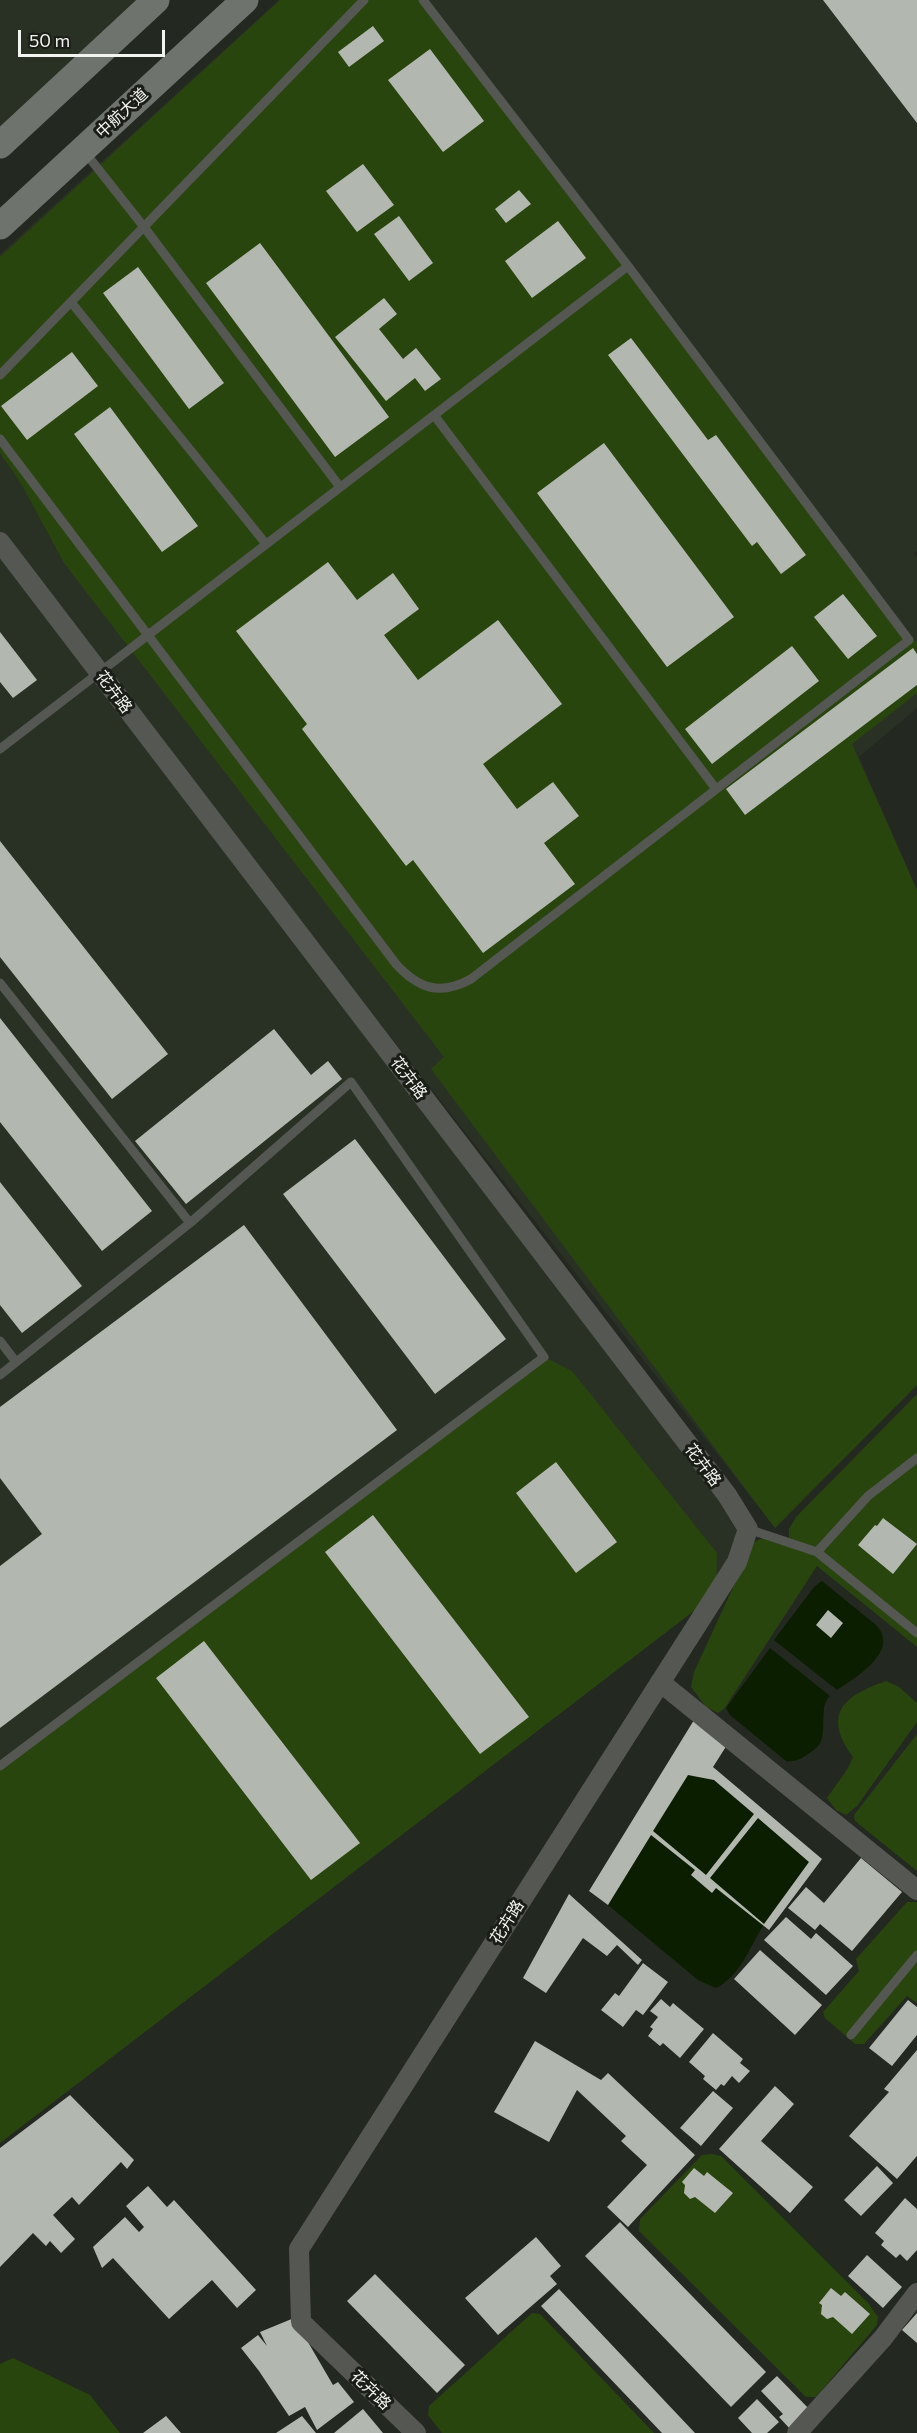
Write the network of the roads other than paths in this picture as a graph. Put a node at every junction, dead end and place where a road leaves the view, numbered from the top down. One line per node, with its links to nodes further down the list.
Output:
1 (156, 0): 5 (main road)
2 (245, 0): 6 (main road, 中航大道)
3 (364, 0): 8 (lane)
4 (423, 0): 9 (lane)
5 (0, 145)
6 (83, 149): 7 (main road, 中航大道); 8 (lane)
7 (0, 226)
8 (144, 227): 10 (lane); 14 (lane)
9 (628, 266): 12 (lane); 20 (lane)
10 (71, 302): 11 (lane); 16 (lane)
11 (0, 375)
12 (434, 415): 14 (lane); 20 (lane)
13 (0, 439): 17 (lane)
14 (340, 487): 16 (lane)
15 (0, 542): 18 (street, 花卉路)
16 (266, 544): 17 (lane)
17 (148, 634): 18 (lane); 20 (lane)
18 (99, 672): 19 (lane); 27 (street, 花卉路)
19 (0, 749)
20 (716, 789)
21 (0, 983): 22 (lane)
22 (190, 1223): 24 (lane); 31 (lane)
23 (0, 1341): 24 (lane)
24 (16, 1362): 25 (lane)
25 (0, 1375)
26 (917, 1458): 28 (lane)
27 (748, 1529): 28 (lane); 30 (street, 花卉路)
28 (817, 1552): 29 (lane)
29 (917, 1633)
30 (660, 1682): 32 (street); 36 (street, 花卉路)
31 (0, 1766)
32 (917, 1890)
33 (917, 1955): 34 (lane)
34 (851, 2035)
35 (917, 2293): 37 (street)
36 (416, 2433)
37 (797, 2433)

